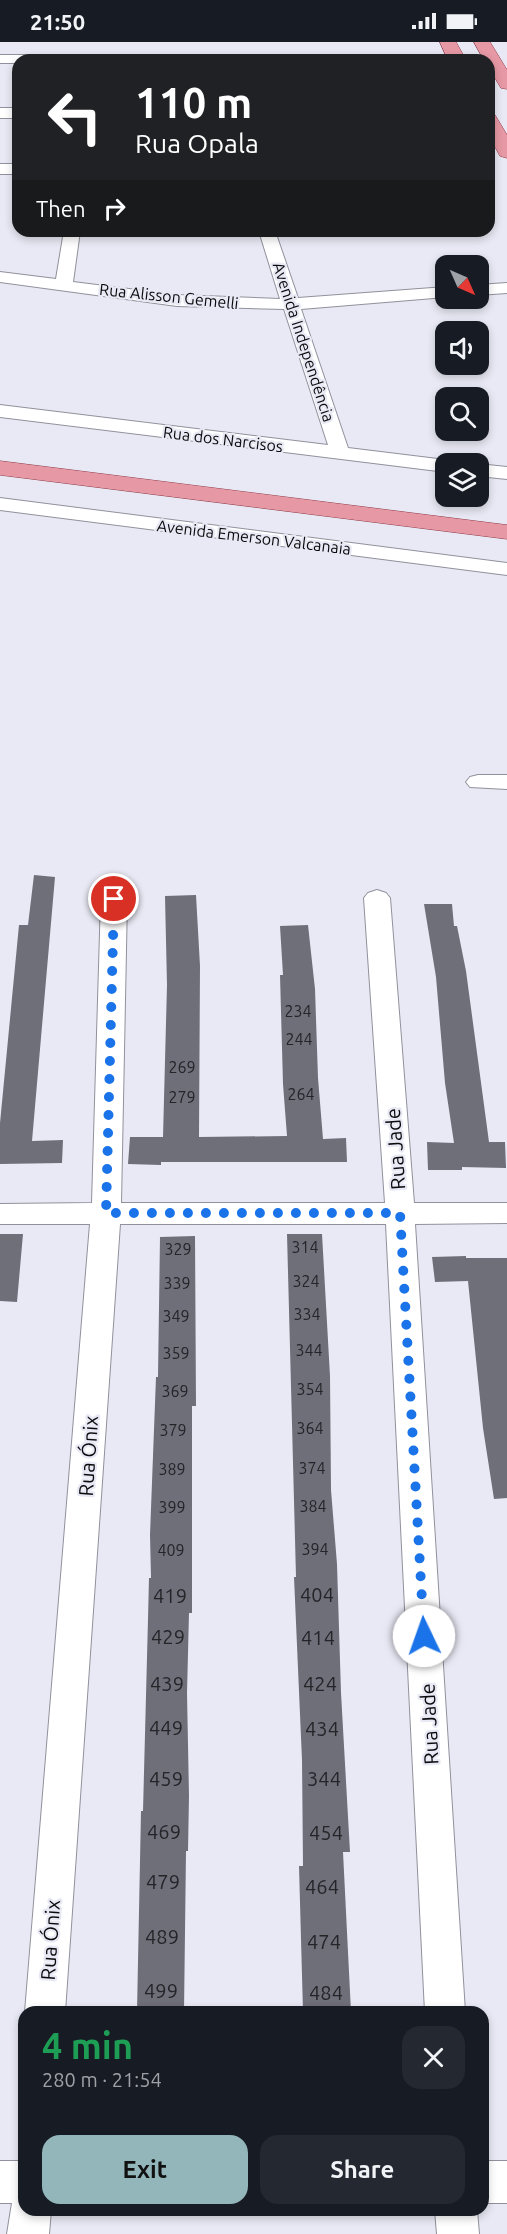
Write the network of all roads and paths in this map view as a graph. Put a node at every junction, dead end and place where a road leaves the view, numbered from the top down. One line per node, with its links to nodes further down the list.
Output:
1 (495, 64): 2 (main road)
2 (507, 84)
3 (495, 129): 4 (main road)
4 (507, 152)
5 (71, 237): 8 (street)
6 (269, 237): 12 (street, Avenida Independência)
7 (0, 277): 8 (street, Rua Alisson Gemelli)
8 (64, 284): 12 (street, Rua Alisson Gemelli)
9 (507, 288): 10 (street)
10 (489, 289)
11 (435, 293): 12 (street, Rua Alisson Gemelli)
12 (292, 304): 14 (street, Avenida Independência)
13 (0, 411): 14 (street, Rua dos Narcisos)
14 (340, 453): 16 (street, Rua dos Narcisos)
15 (0, 454): 21 (main road)
16 (435, 465)
17 (0, 468): 22 (main road)
18 (489, 471): 19 (street)
19 (507, 473)
20 (0, 504): 23 (street, Avenida Emerson Valcanaia)
21 (507, 517)
22 (507, 532)
23 (507, 569)
24 (478, 782): 25 (street)
25 (507, 782)
26 (377, 898): 29 (street, Rua Jade)
27 (114, 899): 28 (street, Rua Ónix)
28 (106, 1213): 29 (street); 31 (street); 32 (street, Rua Ónix)
29 (400, 1213): 30 (street); 33 (street, Rua Jade)
30 (507, 1213)
31 (0, 1214)
32 (45, 2006)
33 (445, 2006)
34 (0, 2182): 35 (street)
35 (18, 2182)
36 (489, 2182): 37 (street)
37 (507, 2182)
38 (30, 2216): 40 (street)
39 (456, 2216): 41 (street)
40 (28, 2234)
41 (458, 2234)

